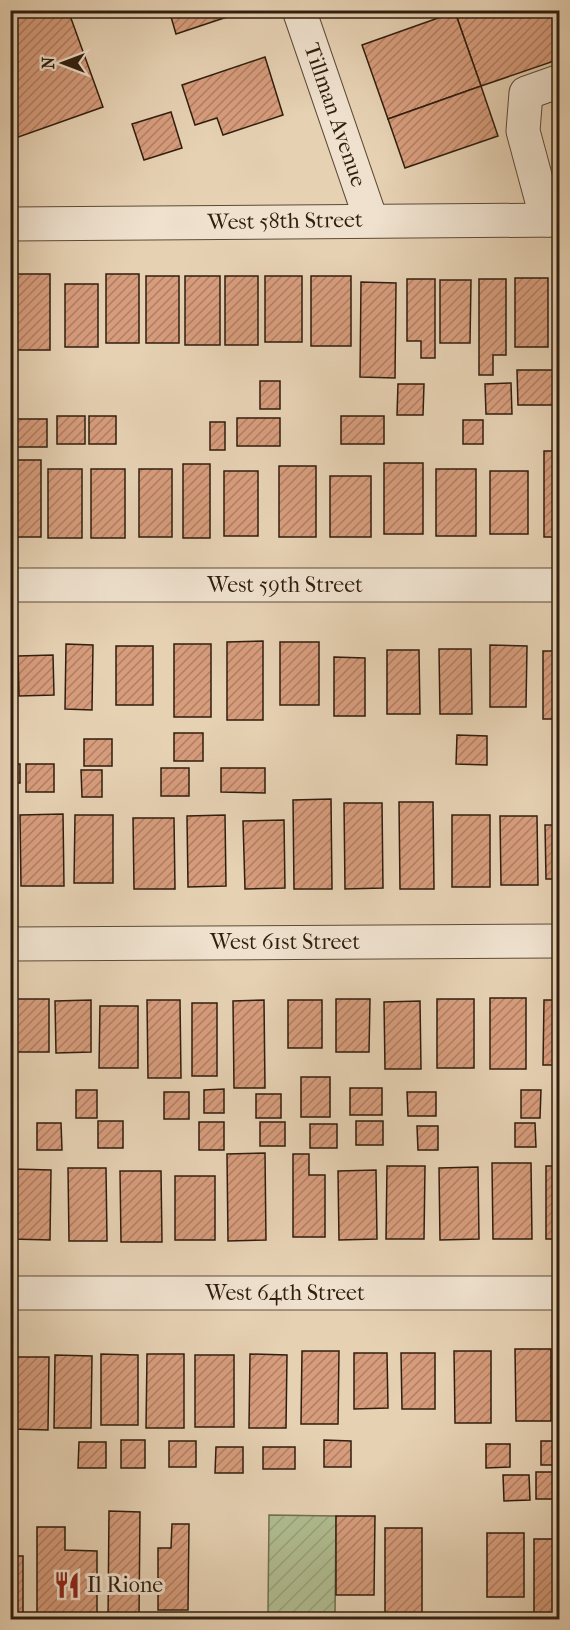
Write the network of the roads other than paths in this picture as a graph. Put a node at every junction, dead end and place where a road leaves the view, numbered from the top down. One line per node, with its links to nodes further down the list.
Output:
1 (299, 10): 3 (street, Tillman Avenue)
2 (560, 81): 4 (street)
3 (371, 220): 4 (street, West 58th Street); 5 (street, West 58th Street)
4 (553, 220)
5 (10, 224)
6 (10, 585): 7 (street, West 59th Street)
7 (560, 585)
8 (560, 941): 9 (street, West 61st Street)
9 (10, 944)
10 (10, 1293): 11 (street, West 64th Street)
11 (560, 1293)

